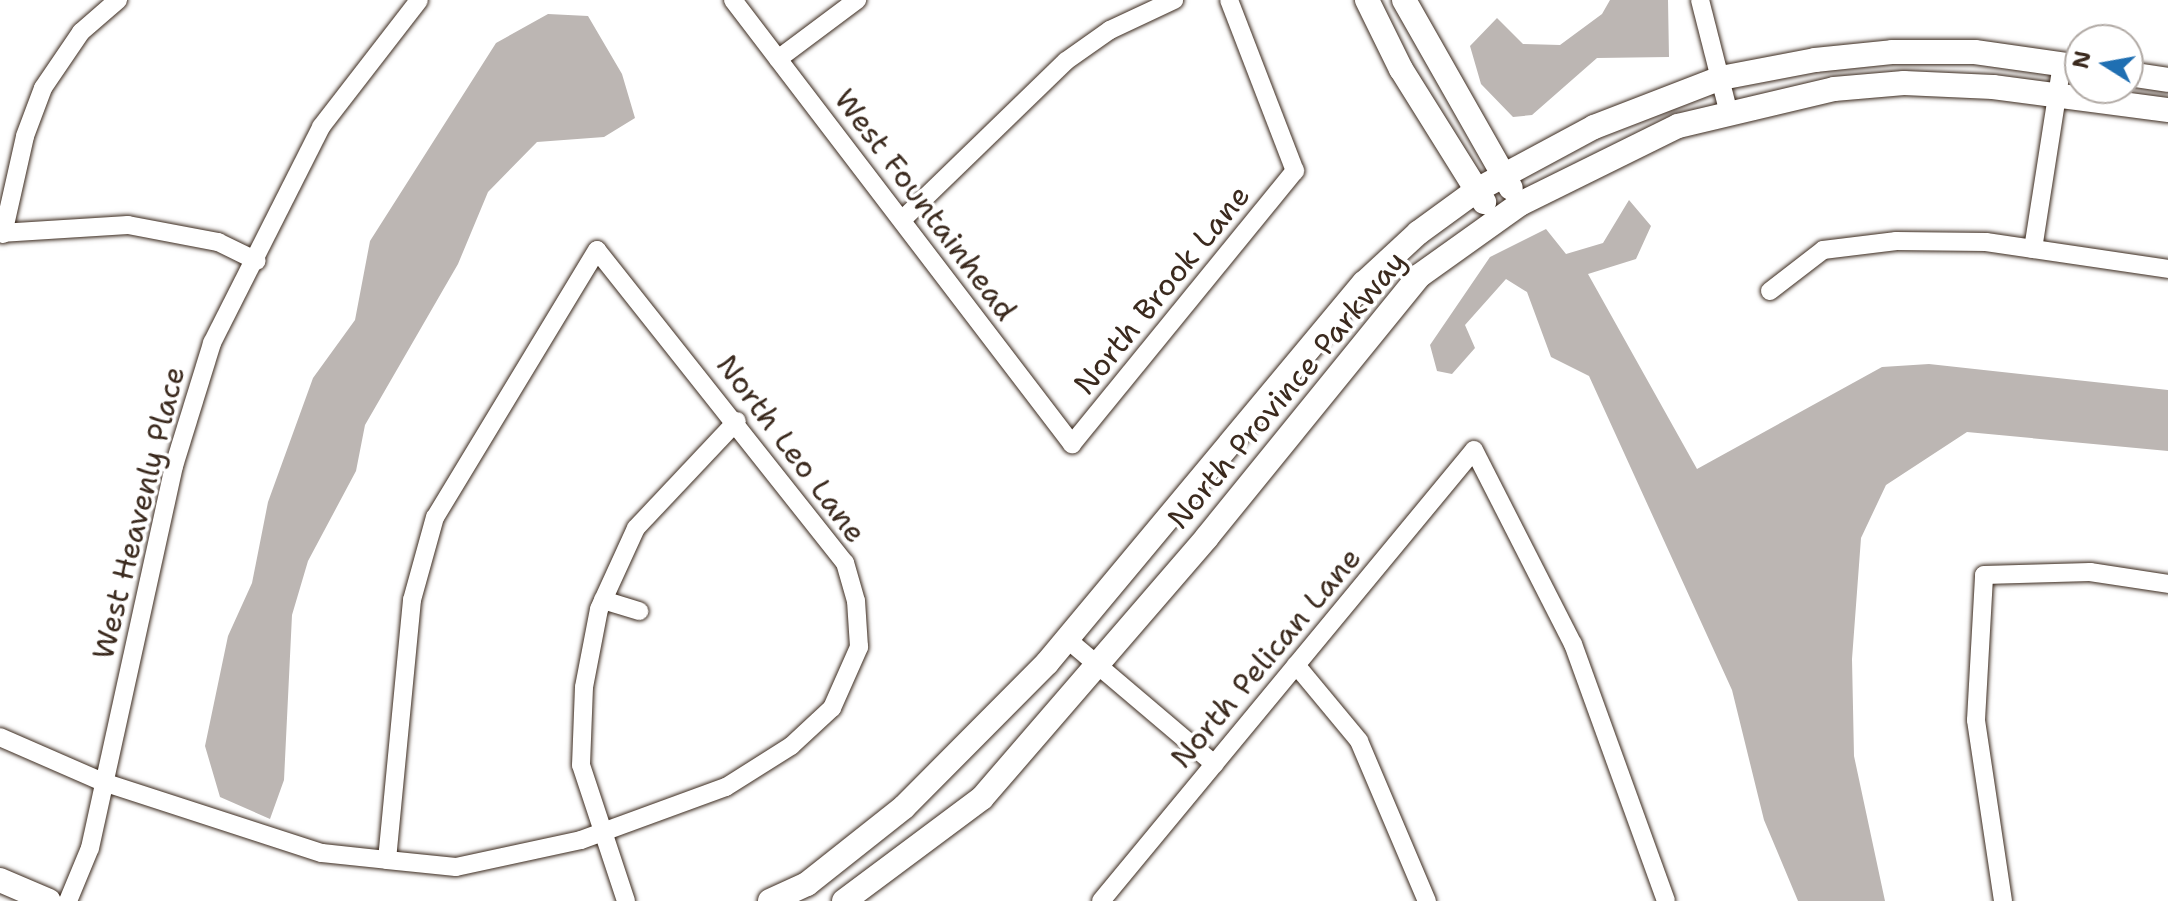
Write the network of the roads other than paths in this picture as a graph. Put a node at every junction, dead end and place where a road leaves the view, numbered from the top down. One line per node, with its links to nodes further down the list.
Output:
1 (118, 0): 24 (street)
2 (419, 0): 26 (street, West Heavenly Place)
3 (733, 0): 10 (street, West Fountainhead)
4 (857, 0): 10 (street)
5 (1174, 0): 22 (street)
6 (1229, 0): 30 (street, North Brook Lane)
7 (1367, 0): 20 (street)
8 (1404, 0): 19 (street)
9 (1700, 0): 13 (street)
10 (778, 59): 22 (street, West Fountainhead)
11 (2064, 64): 13 (street, North Province Parkway)
12 (2144, 76): 15 (street)
13 (1721, 78): 17 (street); 19 (street, North Province Parkway)
14 (2064, 79): 16 (street)
15 (2168, 80)
16 (2057, 93): 17 (street, North Province Parkway); 18 (street, North Province Parkway); 25 (street)
17 (1728, 110): 21 (street, North Province Parkway)
18 (2168, 110)
19 (1503, 174): 20 (street, North Province Parkway); 21 (street)
20 (1477, 190): 23 (street); 34 (street, North Province Parkway)
21 (1520, 204): 23 (street, North Province Parkway)
22 (903, 219): 30 (street, West Fountainhead)
23 (1496, 221): 35 (street, North Province Parkway)
24 (2, 233): 26 (street)
25 (2033, 249): 27 (street); 28 (street)
26 (257, 261): 39 (street, West Heavenly Place)
27 (2168, 269)
28 (1770, 291)
29 (737, 421): 32 (street); 40 (street, North Leo Lane); 41 (street, North Leo Lane)
30 (1072, 444)
31 (2168, 584): 51 (street)
32 (603, 600): 33 (street); 40 (street)
33 (639, 611)
34 (1068, 640): 35 (street); 46 (street, North Province Parkway)
35 (1099, 662): 38 (street); 47 (street, North Province Parkway)
36 (1296, 665): 38 (street, North Pelican Lane); 49 (street); 50 (street, North Pelican Lane)
37 (0, 737): 39 (street)
38 (1214, 764): 48 (street, North Pelican Lane)
39 (103, 782): 41 (street); 44 (street, West Heavenly Place)
40 (600, 833): 41 (street); 45 (street)
41 (387, 860)
42 (0, 880): 43 (street)
43 (49, 901)
44 (68, 901)
45 (626, 901)
46 (770, 901)
47 (844, 901)
48 (1101, 901)
49 (1427, 901)
50 (1666, 901)
51 (2003, 901)

